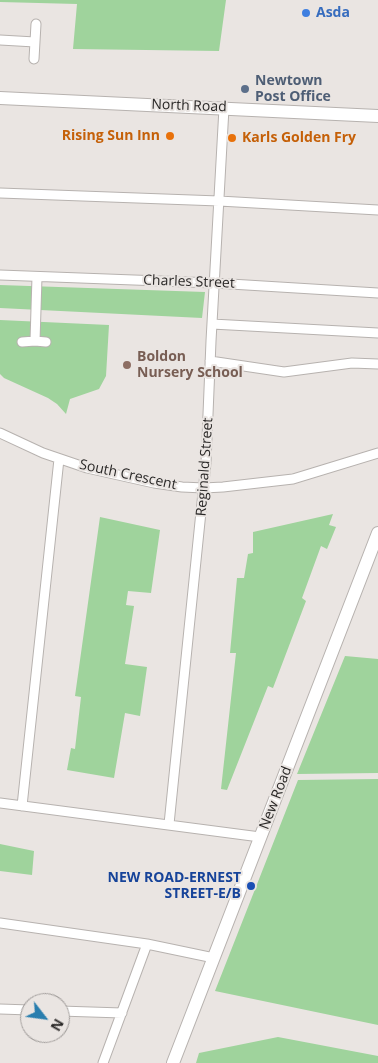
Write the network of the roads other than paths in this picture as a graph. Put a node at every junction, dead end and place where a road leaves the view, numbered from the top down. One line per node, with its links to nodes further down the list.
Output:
1 (36, 24): 3 (street)
2 (0, 40): 3 (street)
3 (35, 42): 4 (street)
4 (34, 59)
5 (0, 98): 6 (main road, North Road)
6 (224, 108): 7 (main road, North Road); 9 (street, Reginald Street)
7 (378, 116)
8 (0, 193): 9 (street)
9 (219, 201): 10 (street); 13 (street, Reginald Street)
10 (378, 210)
11 (0, 275): 12 (street, Charles Street)
12 (36, 276): 13 (street, Charles Street); 17 (street)
13 (214, 283): 14 (street, Charles Street); 15 (street, Reginald Street)
14 (378, 293)
15 (212, 324): 16 (street); 20 (street, Reginald Street)
16 (378, 333)
17 (35, 341): 18 (street); 19 (street)
18 (22, 342)
19 (46, 342)
20 (210, 361): 21 (street); 25 (street, Reginald Street)
21 (378, 364)
22 (0, 433): 24 (street, South Crescent)
23 (378, 453): 25 (street, South Crescent)
24 (59, 459): 25 (street, South Crescent); 28 (street)
25 (204, 488): 29 (street, Reginald Street)
26 (378, 533): 30 (main road, New Road)
27 (0, 804): 28 (street)
28 (22, 806): 29 (street)
29 (169, 824): 30 (street)
30 (260, 837): 33 (main road, New Road)
31 (0, 923): 32 (street)
32 (147, 944): 33 (street); 37 (street)
33 (214, 958): 39 (main road, New Road)
34 (0, 1009): 35 (street)
35 (20, 1010)
36 (70, 1011): 37 (street)
37 (122, 1013): 38 (street)
38 (103, 1063)
39 (173, 1063)

